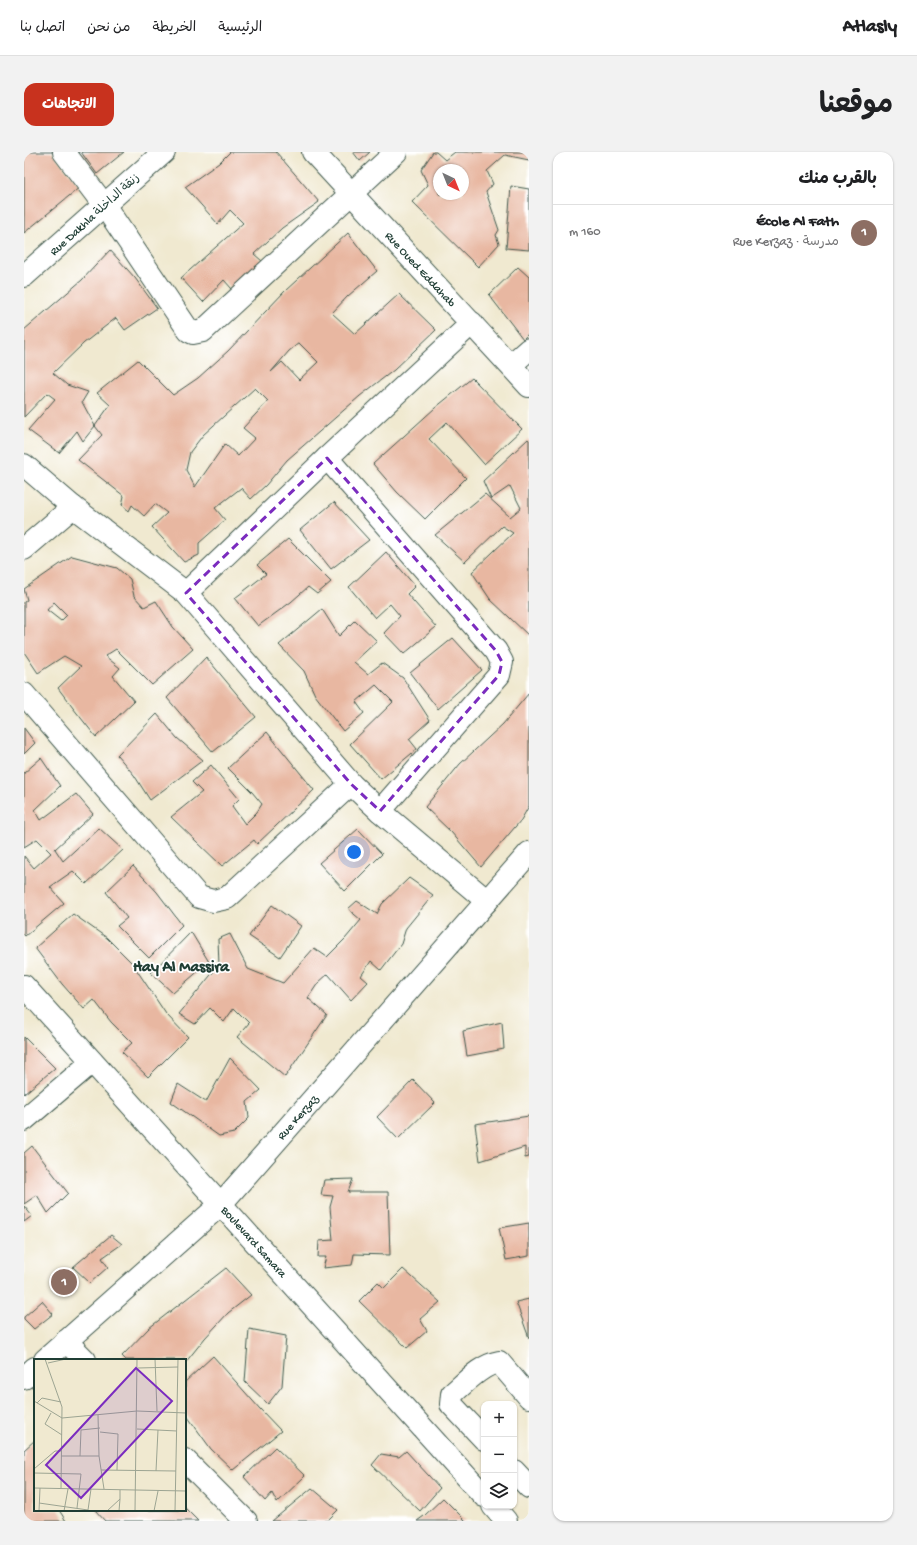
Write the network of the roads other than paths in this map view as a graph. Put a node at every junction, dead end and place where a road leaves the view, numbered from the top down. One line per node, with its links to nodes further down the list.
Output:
1 (64, 152): 6 (street)
2 (164, 152): 6 (street, Rue Dakhla زنقة الداخلة)
3 (313, 152): 5 (street, Rue Oued Eddahab)
4 (396, 152): 5 (street)
5 (352, 193): 6 (street); 8 (street, Rue Oued Eddahab)
6 (104, 206): 7 (street, Rue Dakhla زنقة الداخلة)
7 (24, 276)
8 (472, 323): 10 (street, Rue Oued Eddahab); 12 (street)
9 (529, 349): 10 (street)
10 (511, 365): 11 (street, Rue Oued Eddahab)
11 (529, 386)
12 (327, 458): 16 (street); 19 (street)
13 (24, 466): 14 (street)
14 (74, 507): 15 (street); 16 (street)
15 (24, 550)
16 (186, 593): 18 (street)
17 (24, 694): 18 (street)
18 (351, 784): 19 (street)
19 (380, 811): 21 (street)
20 (529, 853): 21 (street, Rue Kerzaz)
21 (487, 901): 25 (street, Rue Kerzaz)
22 (24, 986): 23 (street, Boulevard Samara)
23 (92, 1062): 24 (street); 25 (street, Boulevard Samara)
24 (24, 1120)
25 (220, 1205): 26 (street, Rue Kerzaz); 36 (street, Boulevard Samara)
26 (66, 1341): 27 (street, Rue Kerzaz); 28 (street)
27 (46, 1359)
28 (84, 1359)
29 (34, 1369): 30 (street)
30 (24, 1378)
31 (529, 1397): 32 (street)
32 (482, 1437)
33 (186, 1461): 38 (street)
34 (516, 1473): 35 (street)
35 (529, 1487)
36 (481, 1493)
37 (496, 1509): 39 (street)
38 (246, 1521)
39 (506, 1521)

